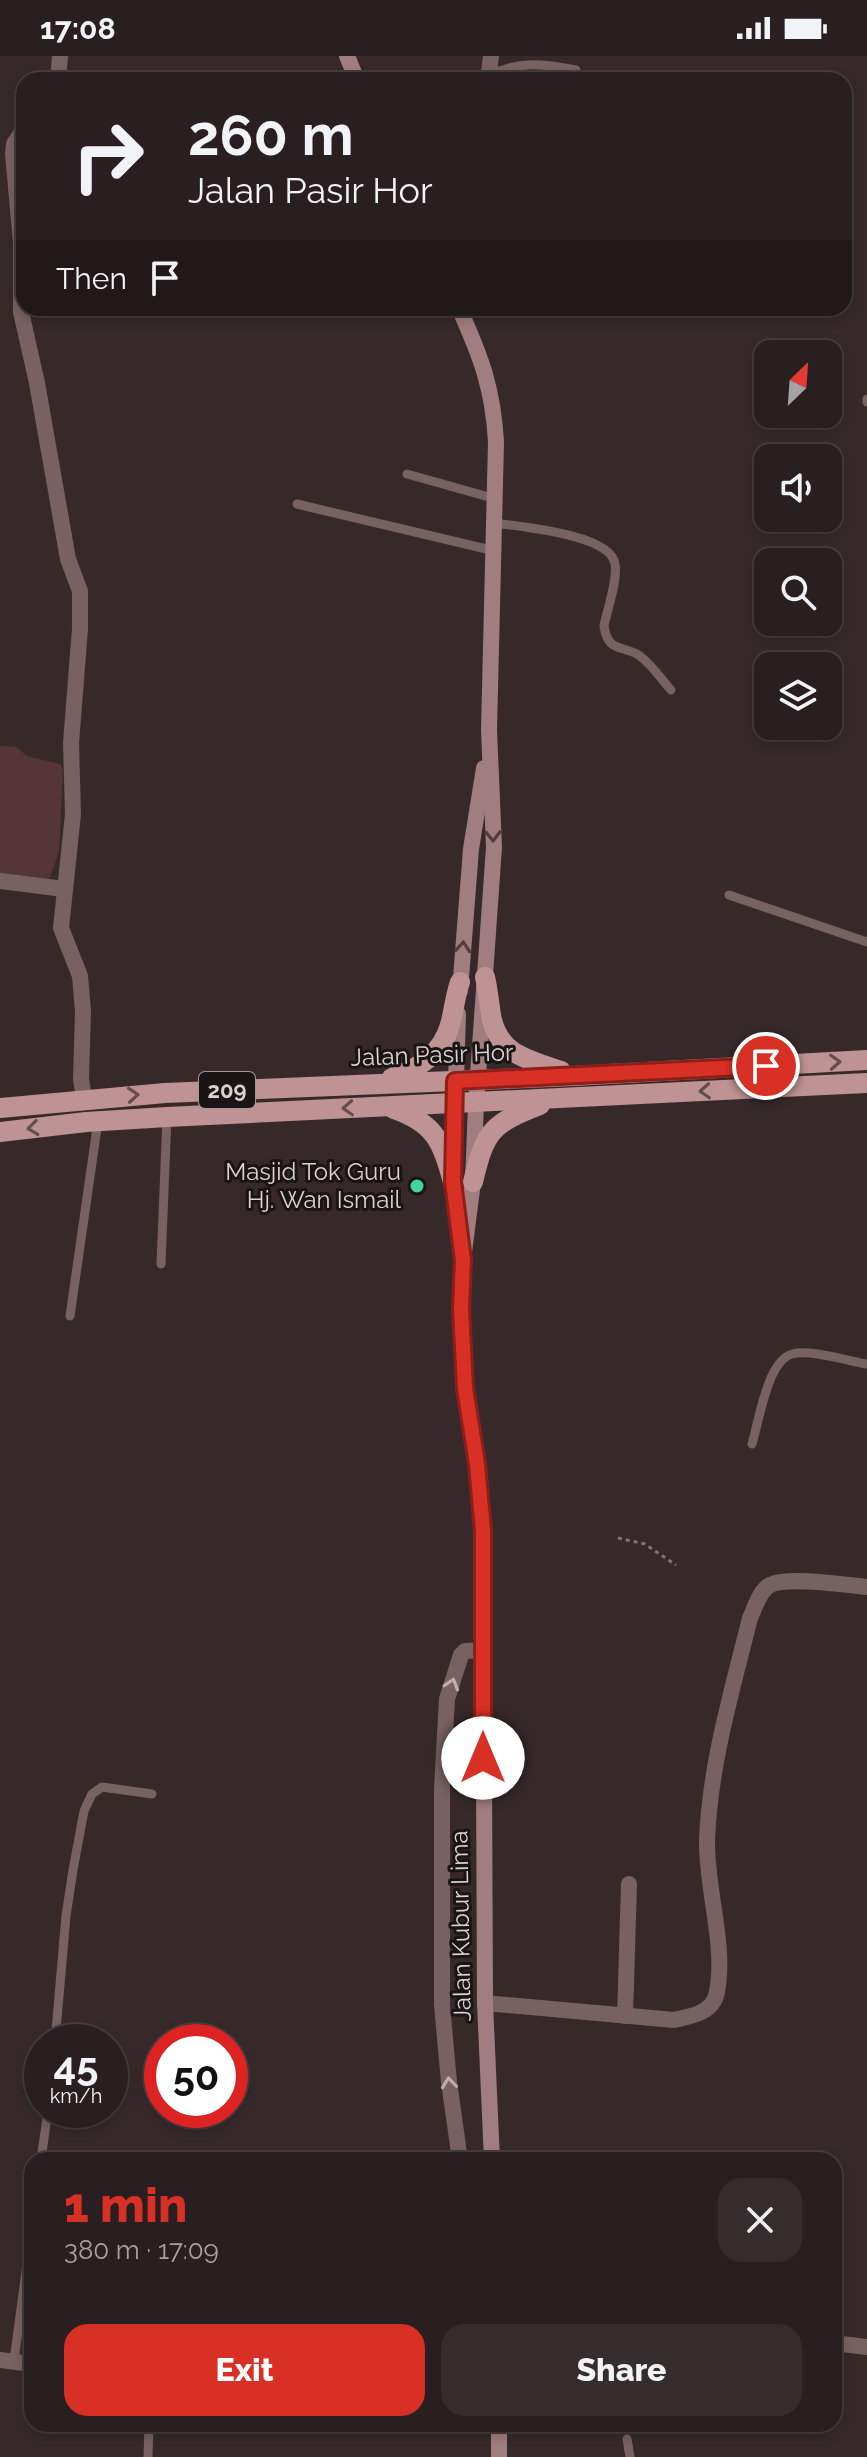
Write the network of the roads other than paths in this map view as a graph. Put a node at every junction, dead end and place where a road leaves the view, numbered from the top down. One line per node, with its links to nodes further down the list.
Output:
1 (576, 70): 2 (lane)
2 (497, 72)
3 (16, 141): 4 (street)
4 (16, 187)
5 (22, 316): 15 (street)
6 (462, 316): 8 (main road)
7 (407, 474): 8 (lane)
8 (496, 499): 10 (main road)
9 (297, 504): 11 (lane)
10 (495, 523): 11 (main road); 12 (lane)
11 (495, 551): 13 (main road)
12 (671, 690)
13 (489, 730): 18 (main road, Jalan Kubur Lima, one-way to 18); 19 (main road, Jalan Kubur Lima, one-way to 13)
14 (0, 881): 15 (street)
15 (64, 889): 26 (street)
16 (729, 895): 17 (lane)
17 (867, 942)
18 (485, 977): 21 (main road); 22 (main road, Jalan Kubur Lima)
19 (460, 982): 23 (main road, Jalan Kubur Lima); 24 (main road)
20 (867, 1060): 21 (main road, Jalan Pasir Hor / 209, one-way to 20)
21 (573, 1076): 22 (main road, Jalan Pasir Hor / 209)
22 (477, 1080): 23 (main road, Jalan Pasir Hor / 209); 28 (main road, Jalan Kubur Lima)
23 (455, 1081): 24 (main road, Jalan Pasir Hor / 209); 29 (main road, Jalan Kubur Lima)
24 (381, 1082): 26 (main road, Jalan Pasir Hor / 209, one-way to 24)
25 (867, 1083): 27 (main road, Jalan Pasir Hor / 209, one-way to 27)
26 (84, 1099): 31 (main road, Jalan Pasir Hor / 209)
27 (555, 1099): 28 (main road, Jalan Pasir Hor / 209); 35 (main road)
28 (476, 1103): 29 (main road, Jalan Pasir Hor / 209); 35 (main road, Jalan Kubur Lima)
29 (454, 1104): 30 (main road, Jalan Pasir Hor / 209); 35 (main road, Jalan Kubur Lima)
30 (388, 1107): 32 (main road, Jalan Pasir Hor / 209, one-way to 32); 35 (main road)
31 (0, 1108)
32 (167, 1117): 33 (main road, Jalan Pasir Hor / 209); 36 (lane)
33 (98, 1121): 34 (main road, Jalan Pasir Hor / 209, one-way to 34); 37 (lane)
34 (0, 1132)
35 (463, 1182): 41 (main road, Jalan Kubur Lima)
36 (161, 1264)
37 (70, 1316)
38 (867, 1364): 39 (lane)
39 (752, 1444)
40 (867, 1587): 45 (street)
41 (483, 1650): 44 (main road, Jalan Kubur Lima); 49 (street, one-way to 41)
42 (152, 1794): 46 (lane)
43 (629, 1884): 45 (street)
44 (485, 2003): 45 (street); 50 (main road, Jalan Kubur Lima)
45 (625, 2016)
46 (57, 2024)
47 (45, 2128): 48 (lane)
48 (42, 2152)
49 (459, 2152)
50 (492, 2152)
51 (24, 2269): 54 (lane)
52 (842, 2344): 53 (street)
53 (867, 2347)
54 (7, 2360)
55 (149, 2432): 58 (lane)
56 (499, 2432): 59 (main road)
57 (627, 2439): 60 (lane)
58 (148, 2457)
59 (499, 2457)
60 (630, 2457)

